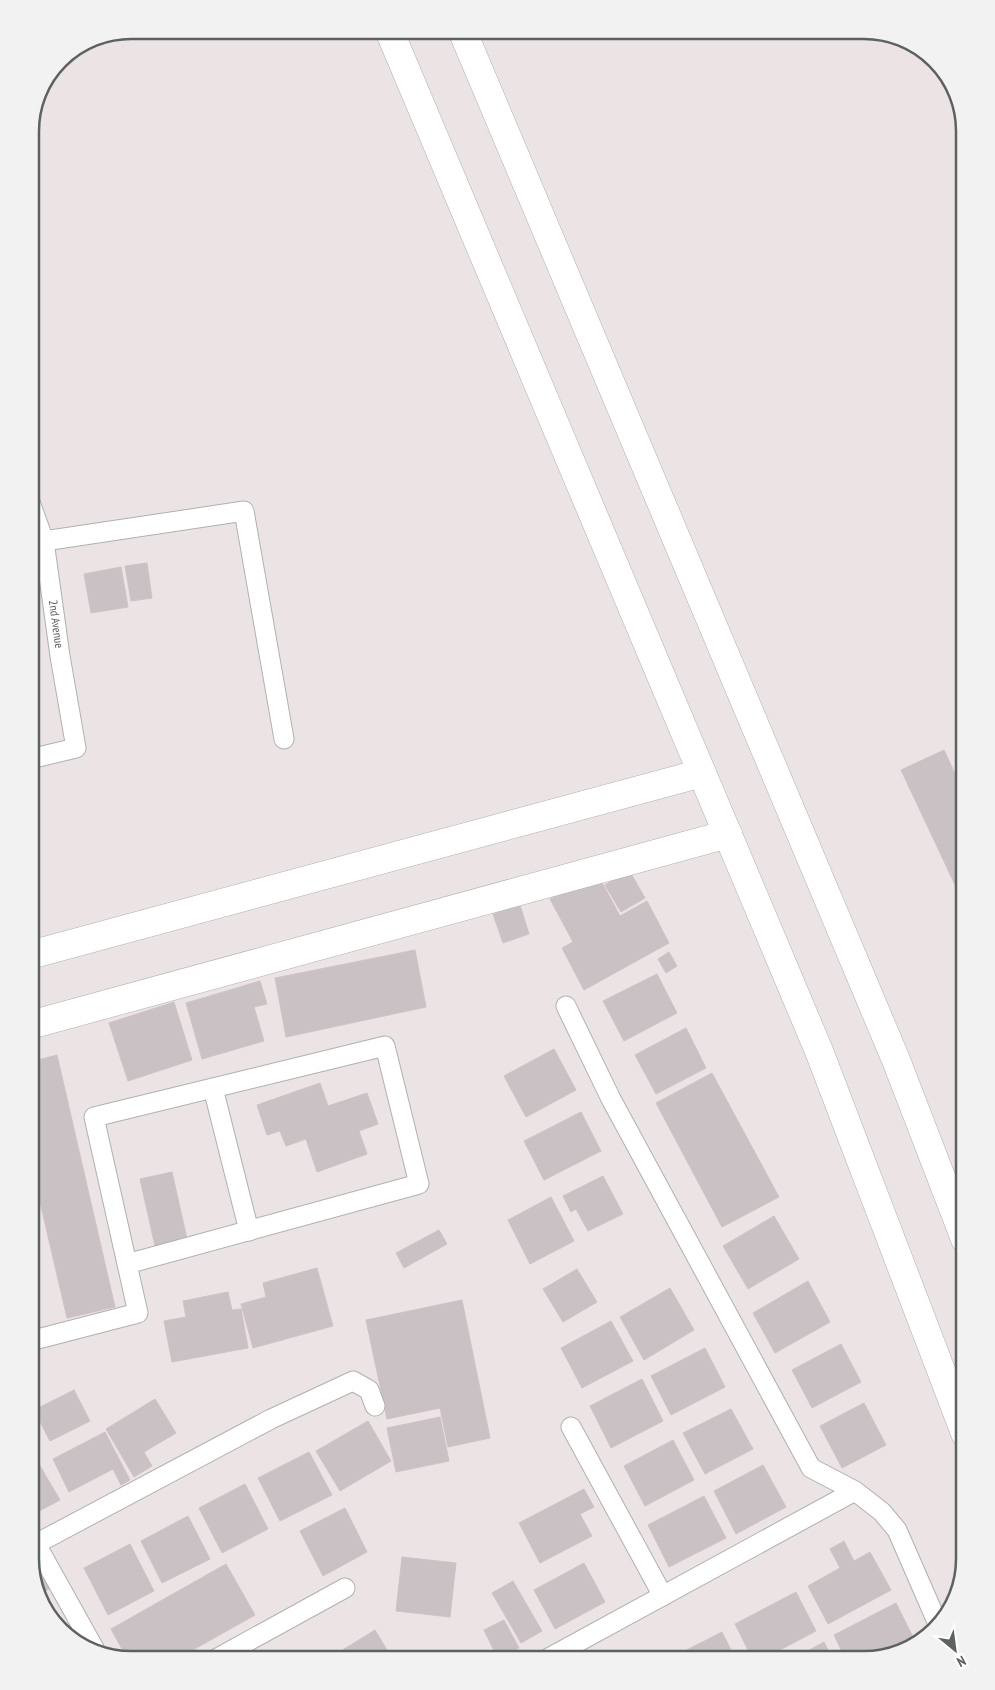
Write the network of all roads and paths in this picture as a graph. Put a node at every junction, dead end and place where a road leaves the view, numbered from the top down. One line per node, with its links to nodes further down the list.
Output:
1 (392, 39): 7 (street)
2 (466, 39): 13 (street)
3 (39, 527): 4 (street, 2nd Avenue)
4 (44, 541): 5 (street); 6 (street, 2nd Avenue)
5 (284, 739)
6 (39, 757)
7 (702, 773): 8 (street); 9 (street)
8 (728, 834): 11 (street); 18 (street)
9 (39, 953)
10 (566, 1006): 20 (street)
11 (39, 1023)
12 (213, 1088): 14 (street); 14 (street); 15 (street)
13 (956, 1216)
14 (249, 1231): 15 (street)
15 (127, 1264): 16 (street)
16 (39, 1339)
17 (375, 1406): 21 (street)
18 (956, 1410)
19 (572, 1427): 24 (street)
20 (855, 1491): 24 (street); 25 (street)
21 (39, 1543)
22 (39, 1556): 26 (street)
23 (346, 1588): 27 (street)
24 (663, 1596): 28 (street)
25 (935, 1617)
26 (90, 1642)
27 (230, 1651)
28 (562, 1651)

